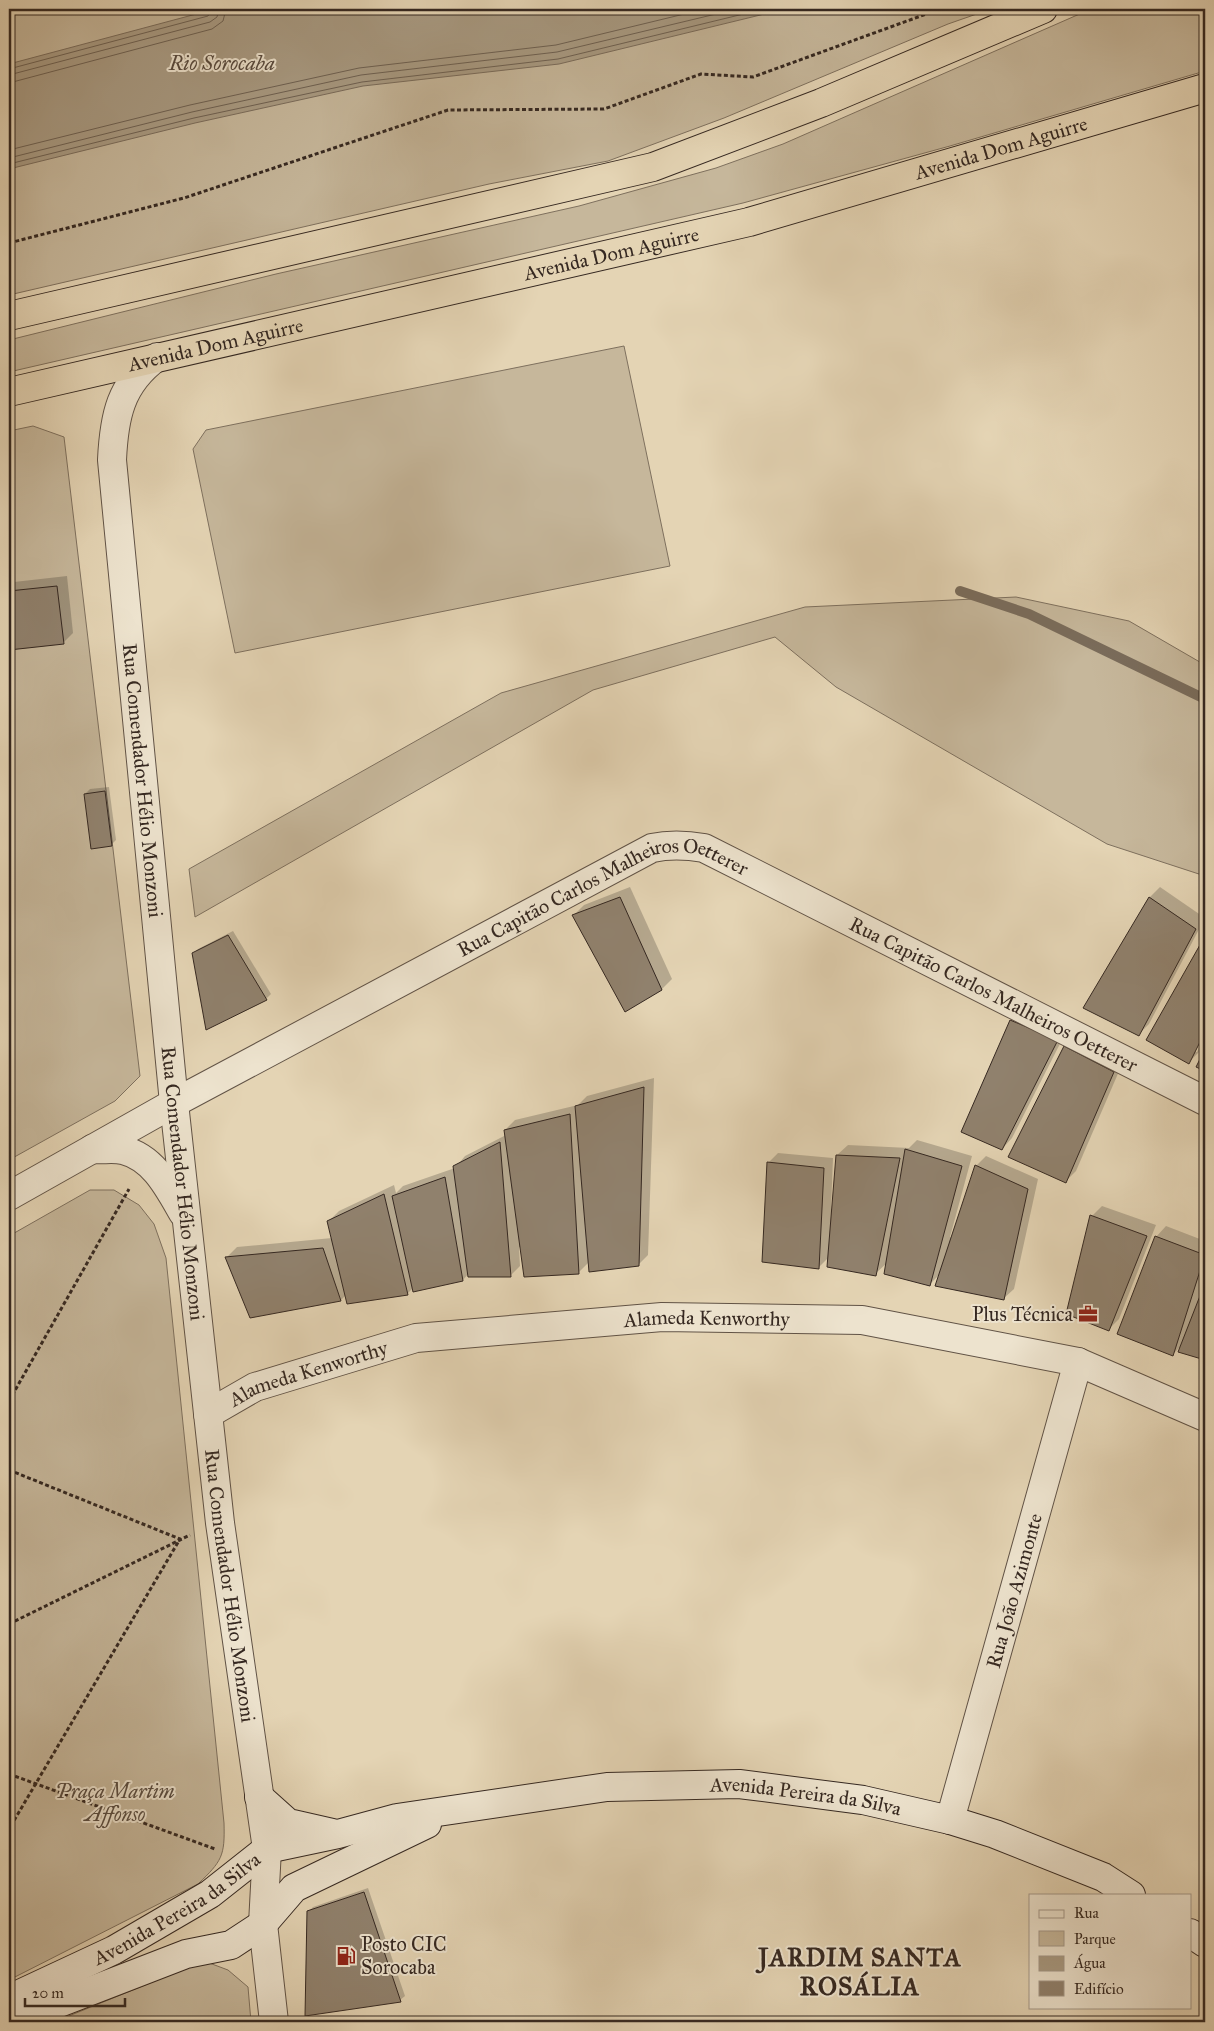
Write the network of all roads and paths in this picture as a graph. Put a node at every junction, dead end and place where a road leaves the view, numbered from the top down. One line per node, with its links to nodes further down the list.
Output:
1 (940, 9): 4 (path)
2 (1043, 9): 5 (highway)
3 (1205, 88): 6 (highway, Avenida Dom Aguirre)
4 (9, 244)
5 (9, 316)
6 (157, 357): 7 (highway, Avenida Dom Aguirre); 9 (street, Rua Comendador Hélio Monzoni)
7 (9, 392)
8 (1205, 1101): 9 (street, Rua Capitão Carlos Malheiros Oetterer)
9 (174, 1103): 10 (street, Rua Capitão Carlos Malheiros Oetterer); 13 (street, Rua Comendador Hélio Monzoni)
10 (92, 1149): 11 (street); 12 (street, Rua Capitão Carlos Malheiros Oetterer)
11 (146, 1159): 13 (street); 15 (path)
12 (9, 1196)
13 (187, 1221): 16 (street, Rua Comendador Hélio Monzoni)
14 (1078, 1362): 16 (street, Alameda Kenworthy); 17 (street, Alameda Kenworthy); 26 (street, Rua João Azimonte)
15 (9, 1401)
16 (208, 1414): 19 (street, Rua Comendador Hélio Monzoni)
17 (1205, 1417)
18 (9, 1470): 20 (path)
19 (220, 1523): 20 (path); 24 (street, Rua Comendador Hélio Monzoni)
20 (180, 1540): 21 (path); 23 (path)
21 (9, 1624)
22 (9, 1774): 23 (path)
23 (36, 1784): 27 (path); 29 (path)
24 (259, 1797): 28 (street); 29 (street, Rua Comendador Hélio Monzoni)
25 (465, 1808): 26 (street, Avenida Pereira da Silva); 28 (street, Avenida Pereira da Silva); 31 (street, Avenida Pereira da Silva)
26 (950, 1820): 30 (street, Avenida Pereira da Silva)
27 (9, 1829)
28 (338, 1834): 29 (street, Avenida Pereira da Silva)
29 (258, 1856): 31 (street, Rua Comendador Hélio Monzoni); 34 (street, Avenida Pereira da Silva)
30 (1129, 1894)
31 (264, 1924): 35 (street, Avenida Pereira da Silva); 36 (street, Rua Comendador Hélio Monzoni)
32 (1192, 1934): 33 (street)
33 (1205, 1943)
34 (9, 1999)
35 (10, 2022)
36 (274, 2022)

